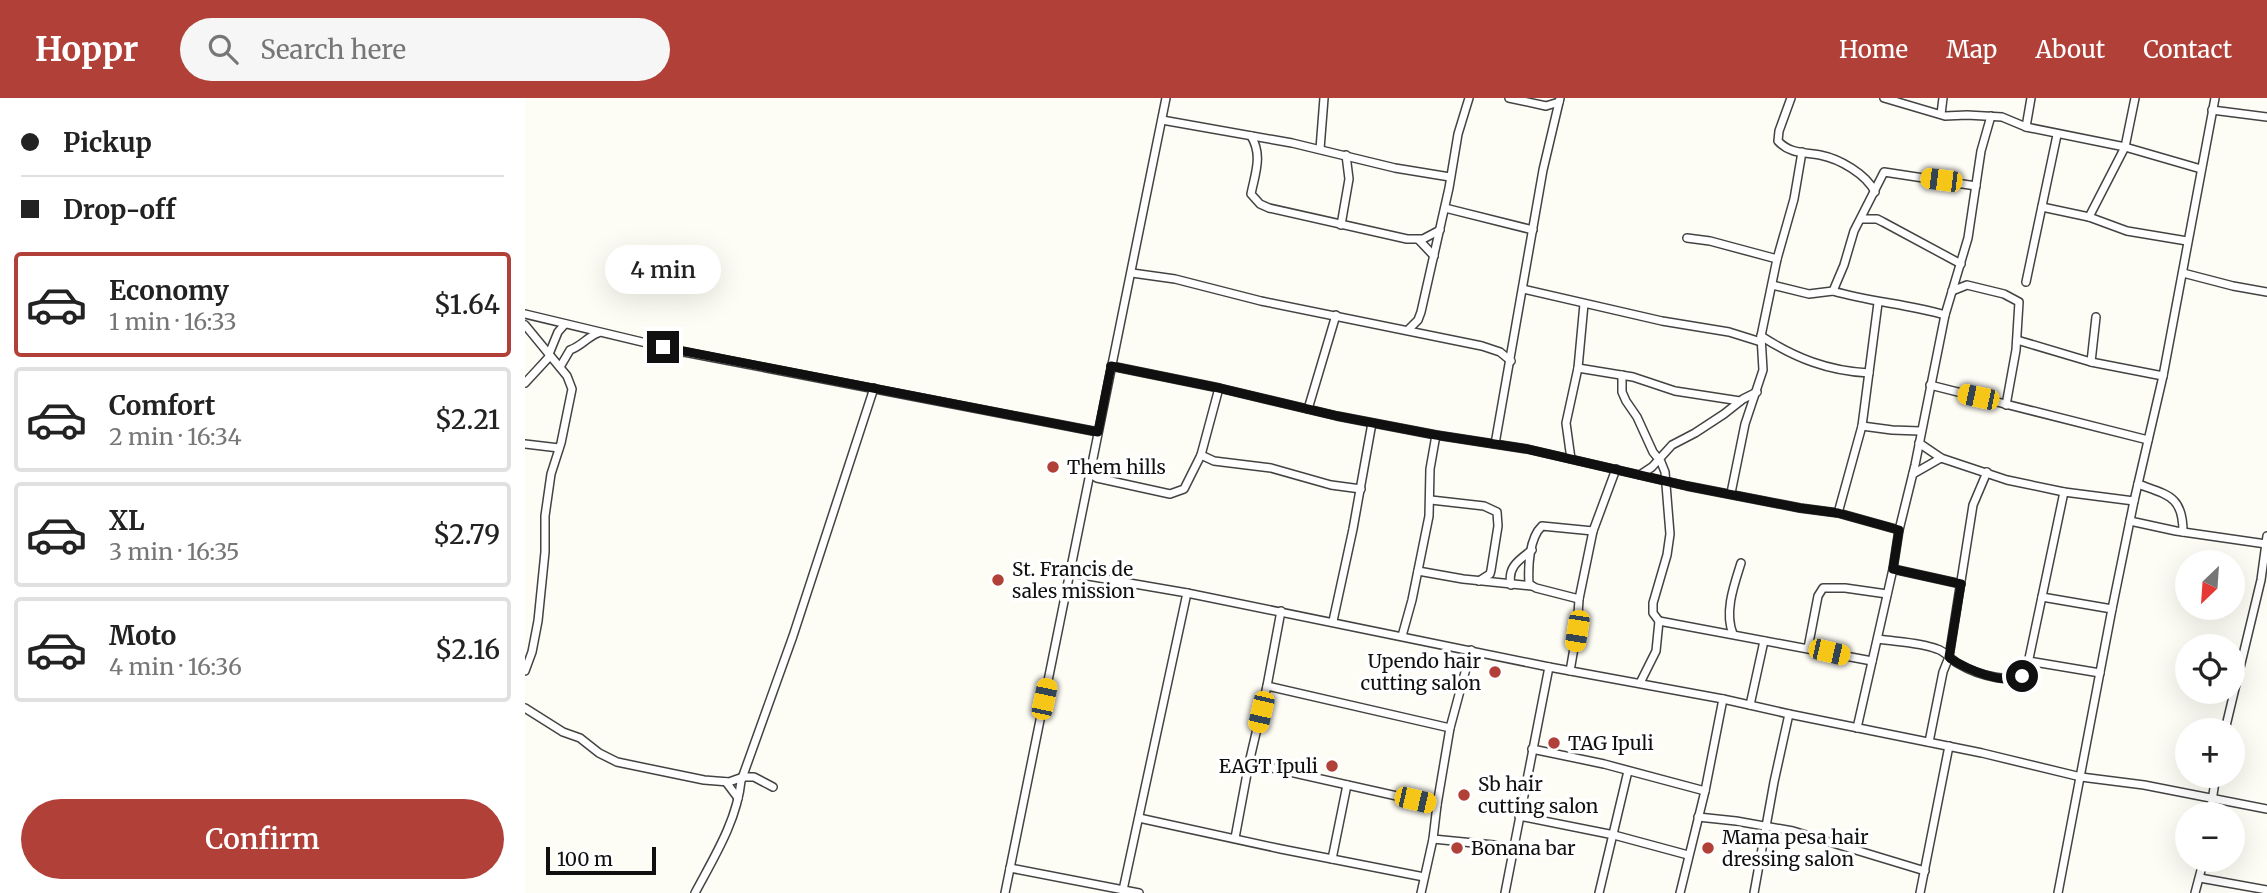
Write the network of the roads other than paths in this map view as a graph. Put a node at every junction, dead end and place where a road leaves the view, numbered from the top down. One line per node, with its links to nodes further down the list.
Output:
1 (1166, 98): 16 (street)
2 (1324, 98): 21 (street)
3 (1469, 98): 25 (street)
4 (1509, 98): 11 (street)
5 (1791, 98): 22 (street)
6 (1884, 98): 13 (street)
7 (1943, 98): 13 (street)
8 (2031, 98): 17 (street)
9 (2135, 98): 20 (street)
10 (2215, 98): 12 (street)
11 (1560, 100): 34 (street)
12 (2212, 110): 15 (street); 24 (street)
13 (1941, 114): 14 (street)
14 (1991, 116): 17 (street); 26 (street)
15 (2267, 117)
16 (1162, 120): 19 (street); 41 (street)
17 (2026, 127): 18 (street)
18 (2057, 135): 20 (street); 28 (street)
19 (1251, 136): 21 (street); 32 (street)
20 (2125, 147): 24 (street); 30 (street)
21 (1320, 149): 23 (street)
22 (1802, 152): 27 (street); 39 (street)
23 (1346, 155): 25 (street); 32 (street)
24 (2201, 169): 37 (street)
25 (1450, 177): 29 (street)
26 (1976, 186): 27 (street); 40 (street)
27 (1875, 192): 31 (street)
28 (2042, 207): 30 (street); 43 (street)
29 (1445, 208): 33 (street); 34 (street)
30 (2089, 217): 37 (street)
31 (1861, 219): 40 (street); 46 (street)
32 (1341, 225): 36 (street)
33 (1440, 230): 36 (street); 38 (street)
34 (1533, 230): 45 (street)
35 (1687, 239): 39 (street)
36 (1419, 240): 38 (street)
37 (2187, 241): 42 (street)
38 (1434, 256): 54 (street)
39 (1777, 259): 44 (street)
40 (1961, 264): 47 (street)
41 (1132, 273): 52 (street); 66 (street)
42 (2183, 273): 48 (street); 71 (street)
43 (2026, 282)
44 (1772, 285): 46 (street); 61 (street)
45 (1523, 289): 50 (street); 64 (street)
46 (1833, 291): 49 (street)
47 (1952, 291): 53 (street); 62 (street)
48 (2267, 292)
49 (1878, 303): 53 (street); 69 (street)
50 (1584, 304): 61 (street); 68 (street)
51 (525, 314): 56 (street)
52 (1336, 315): 58 (street); 79 (street)
53 (1945, 315): 73 (street)
54 (1420, 316): 58 (street); 60 (street)
55 (2096, 317): 65 (street)
56 (565, 324): 59 (street); 63 (street)
57 (525, 325): 63 (street)
58 (1409, 329): 60 (street)
59 (599, 332): 67 (street); 74 (street)
60 (1427, 333): 64 (street)
61 (1761, 339): 69 (street); 76 (street)
62 (2017, 340): 65 (street); 78 (street)
63 (549, 355): 67 (street); 72 (street)
64 (1511, 361): 88 (street)
65 (2091, 362): 71 (street)
66 (1111, 366): 75 (street); 83 (street)
67 (560, 368): 89 (street)
68 (1578, 368): 70 (street); 92 (street)
69 (1869, 373): 81 (street)
70 (1622, 375): 77 (street); 93 (street)
71 (2163, 376): 85 (street)
72 (525, 383)
73 (1930, 385): 78 (street); 82 (street)
74 (874, 388): 83 (street); 156 (street)
75 (1219, 388): 79 (street); 90 (street)
76 (1756, 392): 77 (street); 103 (street)
77 (1740, 401): 93 (street)
78 (2006, 405): 85 (street)
79 (1308, 409): 80 (street)
80 (1372, 423): 84 (street); 101 (street)
81 (1862, 426): 82 (street); 106 (street)
82 (1920, 431): 86 (street)
83 (1098, 432): 96 (street)
84 (1436, 435): 88 (street); 104 (street)
85 (2148, 440): 100 (street)
86 (1919, 443): 91 (street); 97 (street)
87 (525, 444): 89 (street)
88 (1495, 444): 92 (street)
89 (559, 448): 139 (street)
90 (1201, 455): 96 (street); 101 (street)
91 (1941, 458): 95 (street); 97 (street)
92 (1571, 459): 94 (street)
93 (1660, 460): 98 (street); 99 (street)
94 (1616, 469): 98 (street); 109 (street)
95 (1987, 472): 102 (street); 118 (street)
96 (1089, 473): 116 (street)
97 (1913, 474): 108 (street)
98 (1639, 475): 99 (street)
99 (1664, 481): 103 (street); 128 (street)
100 (2138, 484): 105 (street); 110 (street)
101 (1361, 489): 127 (street)
102 (2064, 492): 105 (street); 123 (street)
103 (1731, 493): 106 (street)
104 (1431, 500): 115 (street); 117 (street)
105 (2134, 501): 107 (street)
106 (1838, 513): 108 (street)
107 (2130, 521): 110 (street); 125 (street)
108 (1899, 530): 114 (street)
109 (1593, 531): 112 (street); 124 (street)
110 (2183, 532): 111 (street)
111 (2266, 542): 148 (street)
112 (1532, 550): 119 (street); 120 (street)
113 (1741, 563): 129 (street)
114 (1893, 569): 118 (street); 122 (street)
115 (1418, 571): 117 (street); 130 (street)
116 (1071, 573): 121 (street); 178 (street)
117 (1479, 581): 119 (street)
118 (1961, 584): 135 (street)
119 (1511, 585): 120 (street)
120 (1532, 586): 124 (street)
121 (1187, 593): 126 (street); 170 (street)
122 (1887, 594): 131 (street); 133 (street)
123 (2042, 597): 125 (street); 137 (street)
124 (1579, 599): 140 (street)
125 (2112, 609): 141 (street)
126 (1281, 611): 127 (street); 143 (street)
127 (1333, 621): 130 (street)
128 (1659, 621): 129 (street); 142 (street)
129 (1733, 634): 132 (street)
130 (1402, 636): 134 (street)
131 (1878, 639): 135 (street); 136 (street)
132 (1764, 641): 133 (street); 145 (street)
133 (1808, 648): 136 (street)
134 (1471, 650): 138 (street); 149 (street)
135 (1949, 657): 137 (street); 151 (street)
136 (1873, 661): 150 (street)
137 (2028, 661): 141 (street)
138 (1549, 667): 140 (street); 153 (street)
139 (525, 671)
140 (1570, 671): 142 (street)
141 (2099, 673): 157 (street)
142 (1640, 683): 144 (street)
143 (1267, 686): 149 (street); 154 (street)
144 (1723, 699): 145 (street); 162 (street)
145 (1750, 705): 147 (street)
146 (525, 708): 158 (street)
147 (1789, 714): 150 (street); 171 (street)
148 (2228, 718)
149 (1450, 728): 166 (street)
150 (1857, 728): 151 (street)
151 (1929, 742): 152 (street)
152 (1949, 746): 157 (street); 179 (street)
153 (1532, 749): 155 (street); 168 (street)
154 (1249, 763): 159 (street); 173 (street)
155 (1628, 771): 162 (street); 172 (street)
156 (743, 777): 158 (street); 160 (street); 163 (street)
157 (2081, 777): 164 (street); 194 (street)
158 (726, 782): 163 (street)
159 (1347, 785): 166 (street); 177 (street)
160 (773, 787)
161 (2214, 788): 164 (street)
162 (1705, 791): 169 (street)
163 (738, 798): 185 (street)
164 (2212, 799): 165 (street); 167 (street)
165 (2212, 802)
166 (1437, 805): 174 (street)
167 (2267, 809)
168 (1519, 816): 172 (street); 175 (street)
169 (1698, 817): 171 (street); 176 (street)
170 (1139, 818): 173 (street); 183 (street)
171 (1767, 826): 179 (street); 192 (street)
172 (1614, 835): 176 (street); 190 (street)
173 (1235, 838): 177 (street)
174 (1433, 839): 175 (street); 181 (street)
175 (1512, 850): 189 (street)
176 (1688, 855): 191 (street)
177 (1332, 859): 181 (street)
178 (1010, 868): 183 (street); 186 (street)
179 (1924, 871): 193 (street)
180 (2201, 872): 182 (street)
181 (1424, 877): 188 (street)
182 (2200, 878): 184 (street); 195 (street)
183 (1123, 890): 187 (street)
184 (2267, 890)
185 (695, 893)
186 (1005, 893)
187 (1139, 893)
188 (1421, 893)
189 (1507, 893)
190 (1599, 893)
191 (1680, 893)
192 (1754, 893)
193 (1920, 893)
194 (2058, 893)
195 (2195, 893)

